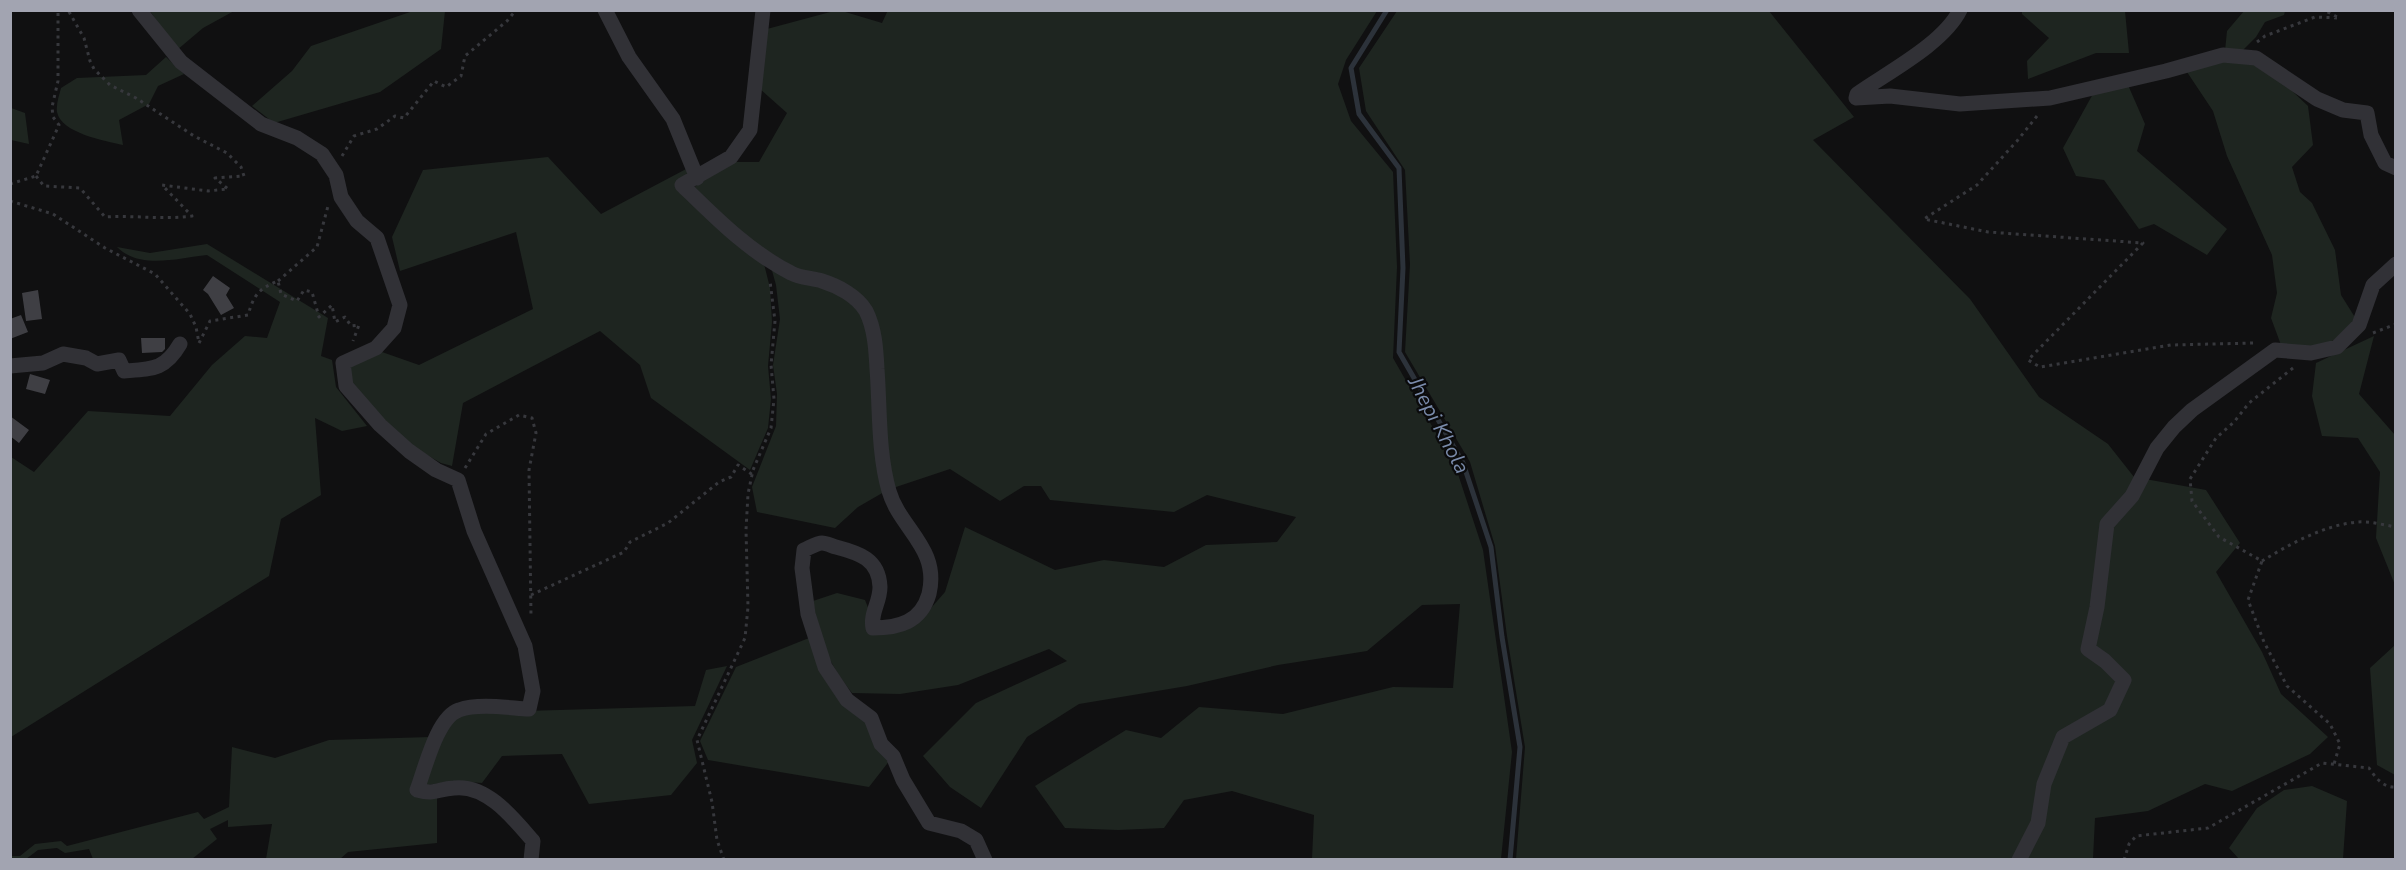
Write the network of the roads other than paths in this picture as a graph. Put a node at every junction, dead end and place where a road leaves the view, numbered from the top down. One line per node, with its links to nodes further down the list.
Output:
1 (139, 10): 10 (street)
2 (605, 10): 6 (street)
3 (764, 10): 6 (street)
4 (1960, 10): 5 (street)
5 (2396, 168)
6 (697, 178): 11 (street)
7 (2396, 264): 12 (street)
8 (180, 344): 9 (street)
9 (10, 366)
10 (531, 860)
11 (985, 860)
12 (2019, 860)

